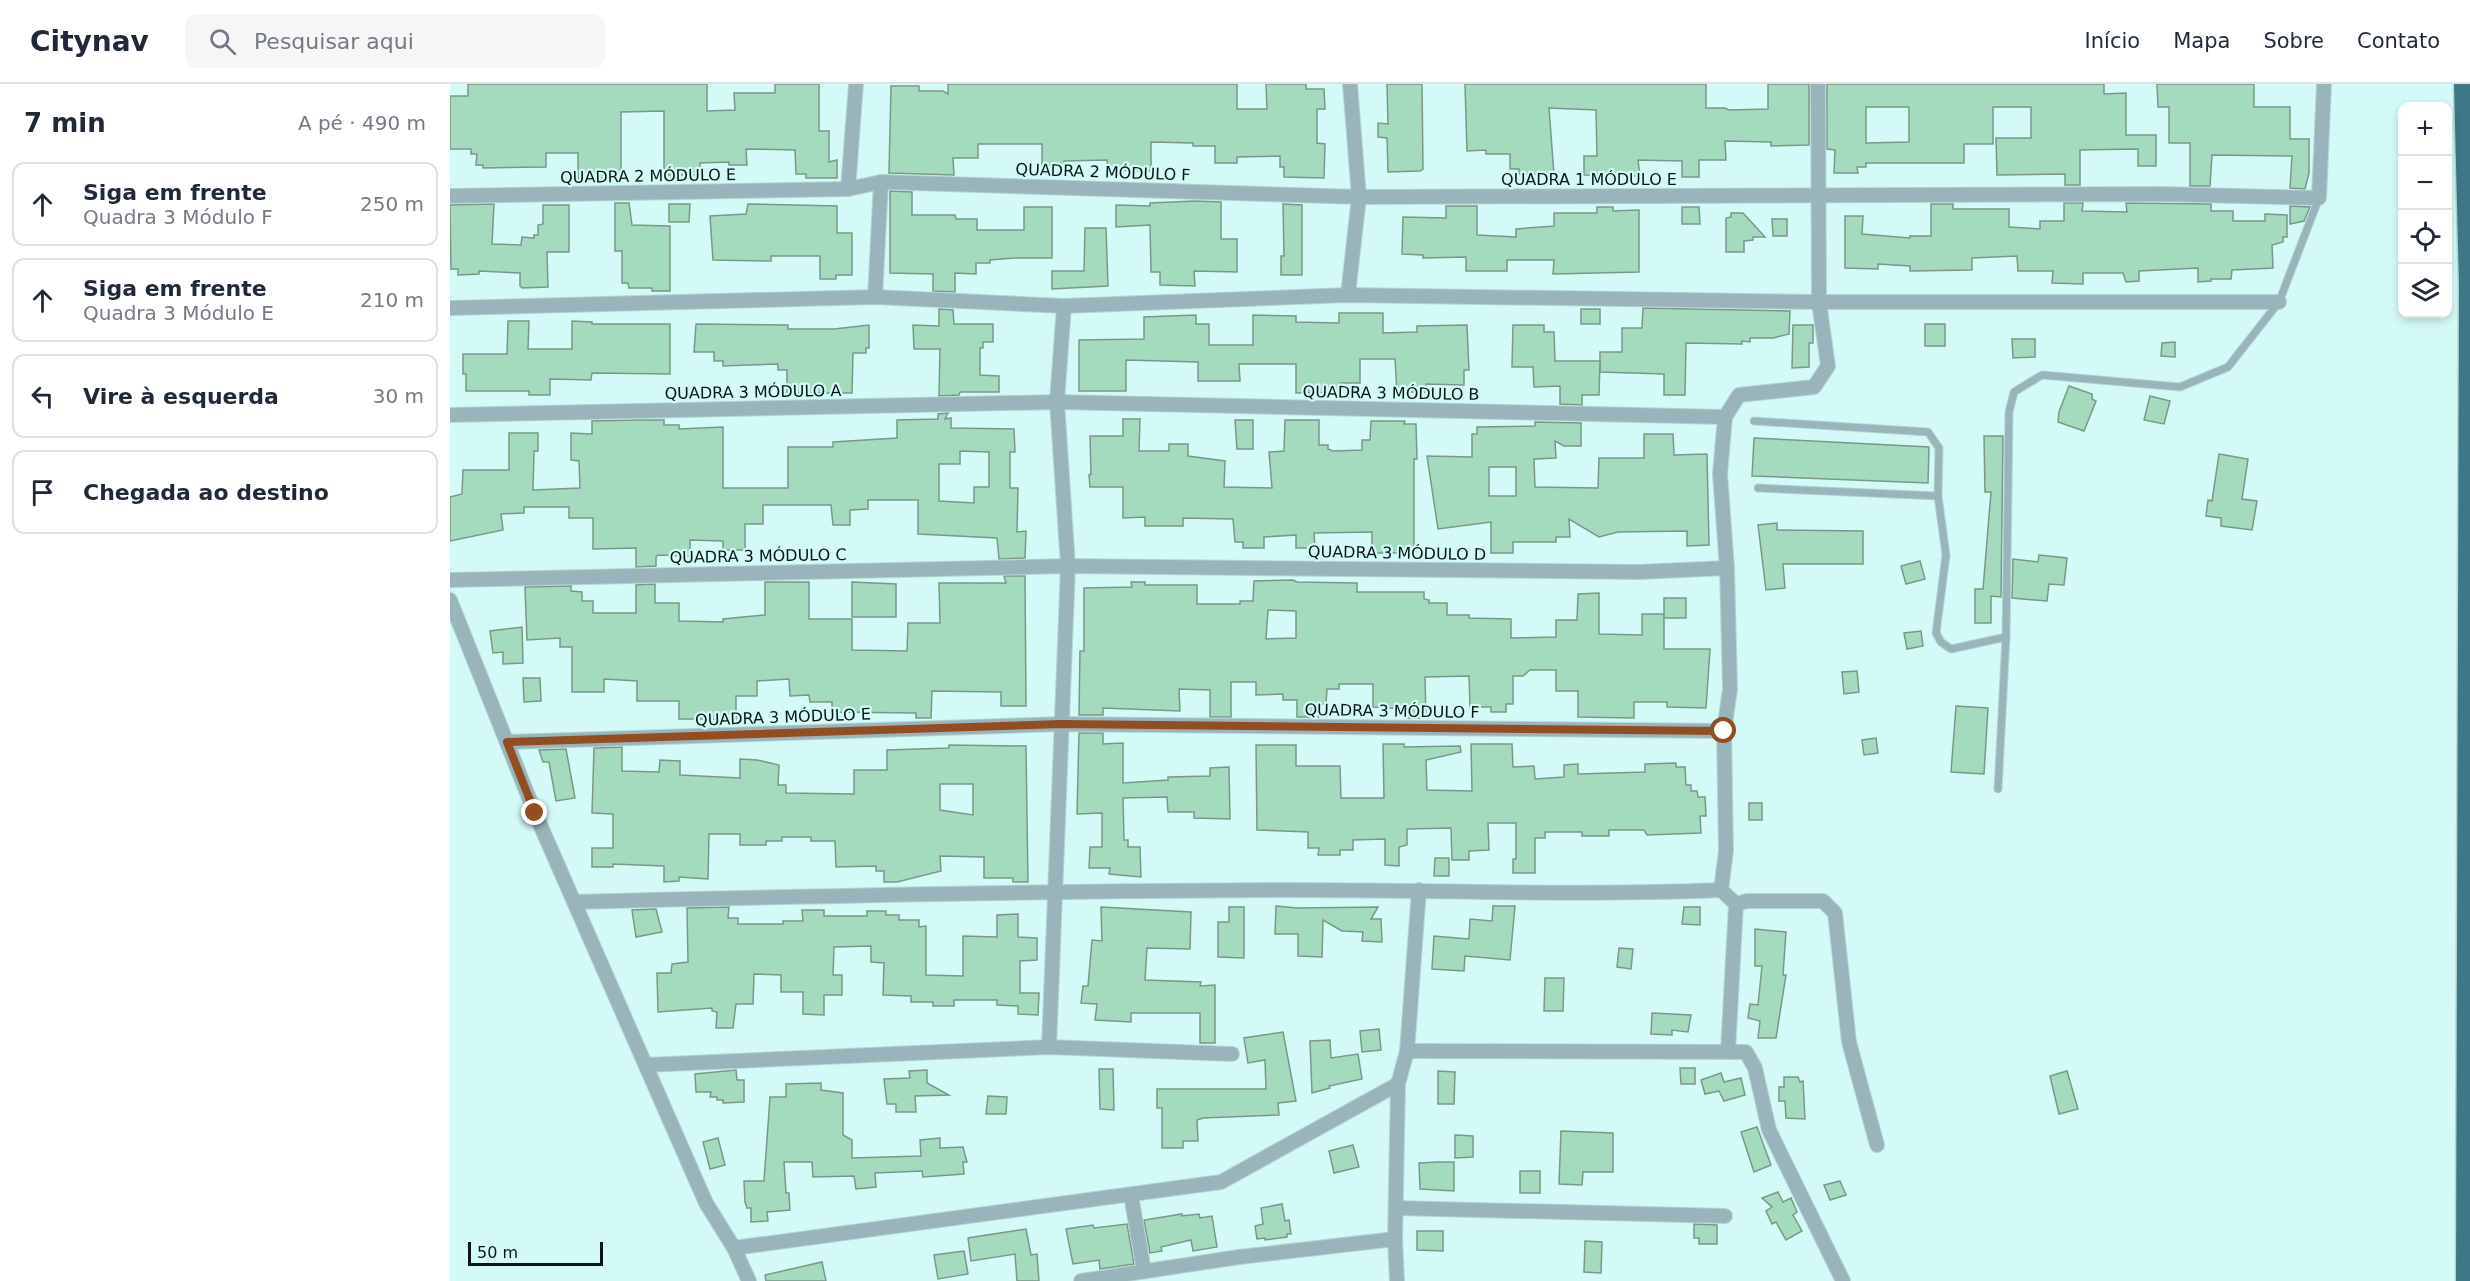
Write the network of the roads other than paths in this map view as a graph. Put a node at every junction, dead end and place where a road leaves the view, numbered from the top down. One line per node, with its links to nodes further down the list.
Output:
1 (856, 84): 7 (street)
2 (1350, 84): 10 (street)
3 (1818, 84): 8 (street)
4 (2324, 84): 11 (street)
5 (2465, 84): 12 (highway)
6 (881, 182): 7 (street, QUADRA 2 MÓDULO F); 10 (street, QUADRA 2 MÓDULO F); 14 (street)
7 (848, 189): 9 (street, QUADRA 2 MÓDULO E)
8 (1820, 195): 10 (street, QUADRA 1 MÓDULO E); 11 (street, QUADRA 1 MÓDULO E); 15 (street)
9 (450, 196)
10 (1359, 197): 13 (street)
11 (2319, 198): 16 (lane)
12 (2470, 284): 39 (highway)
13 (1348, 295): 15 (street); 17 (street)
14 (875, 297): 17 (street); 18 (street)
15 (1819, 302): 16 (street); 21 (street)
16 (2279, 302): 29 (lane)
17 (1064, 306): 19 (street)
18 (450, 308)
19 (1057, 402): 20 (street, QUADRA 3 MÓDULO A); 21 (street, QUADRA 3 MÓDULO B); 25 (street)
20 (450, 415)
21 (1725, 417): 26 (street)
22 (1754, 421): 24 (lane)
23 (1758, 488): 24 (lane)
24 (1938, 496): 29 (lane)
25 (1068, 566): 26 (street, QUADRA 3 MÓDULO D); 27 (street, QUADRA 3 MÓDULO C); 30 (street)
26 (1727, 568): 31 (street)
27 (450, 579)
28 (450, 600): 32 (street)
29 (2006, 637): 33 (lane)
30 (1061, 724): 31 (street, QUADRA 3 MÓDULO F); 32 (street, QUADRA 3 MÓDULO E); 36 (street)
31 (1724, 731): 35 (street)
32 (507, 742): 37 (street)
33 (1998, 789)
34 (1419, 890): 35 (street); 36 (street); 41 (street)
35 (1721, 890): 38 (street)
36 (1056, 891): 37 (street); 40 (street)
37 (574, 902): 44 (street)
38 (1736, 904): 42 (street); 46 (street)
39 (2469, 1028): 57 (highway)
40 (1049, 1047): 43 (street); 44 (street)
41 (1407, 1051): 42 (street); 45 (street)
42 (1728, 1051): 56 (street)
43 (1232, 1054)
44 (646, 1065): 51 (street)
45 (1398, 1084): 47 (street); 48 (street)
46 (1877, 1145)
47 (1131, 1195): 51 (street); 52 (street)
48 (1395, 1208): 49 (street); 50 (street)
49 (1725, 1216)
50 (1395, 1239): 52 (street); 55 (street)
51 (734, 1248): 53 (street)
52 (1144, 1271): 54 (street)
53 (749, 1281)
54 (1081, 1281)
55 (1398, 1281)
56 (1843, 1281)
57 (2467, 1281)

